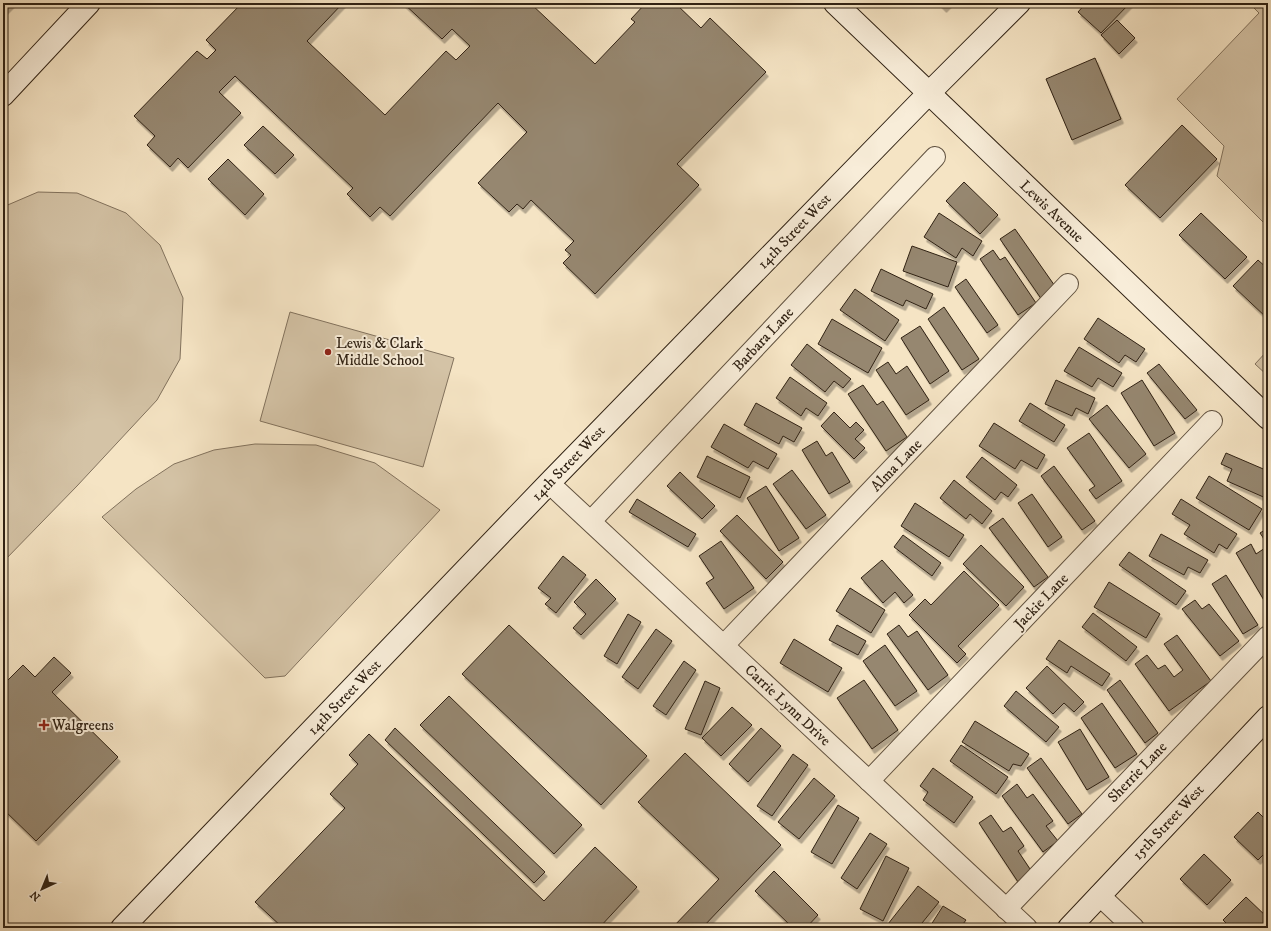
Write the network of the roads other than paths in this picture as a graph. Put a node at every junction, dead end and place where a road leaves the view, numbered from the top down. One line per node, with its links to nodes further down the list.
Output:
1 (89, 3): 5 (street)
2 (835, 3): 4 (street, Lewis Avenue)
3 (1019, 3): 4 (street, 14th Street West)
4 (929, 93): 8 (street, Lewis Avenue); 10 (street, 14th Street West)
5 (3, 95)
6 (935, 157): 11 (street, Barbara Lane)
7 (1068, 284): 13 (street, Alma Lane)
8 (1268, 418)
9 (1212, 421): 15 (street, Jackie Lane)
10 (550, 483): 11 (street, Carrie Lynn Drive); 18 (street, 14th Street West)
11 (591, 521): 13 (street, Carrie Lynn Drive)
12 (1268, 636): 17 (street, Sherrie Lane)
13 (724, 645): 15 (street, Carrie Lynn Drive)
14 (1268, 717): 16 (street, 15th Street West)
15 (869, 781): 17 (street, Carrie Lynn Drive)
16 (1099, 895): 20 (street, 15th Street West); 21 (street)
17 (1006, 909): 19 (street, Carrie Lynn Drive)
18 (122, 928)
19 (1027, 928)
20 (1068, 928)
21 (1134, 928)

